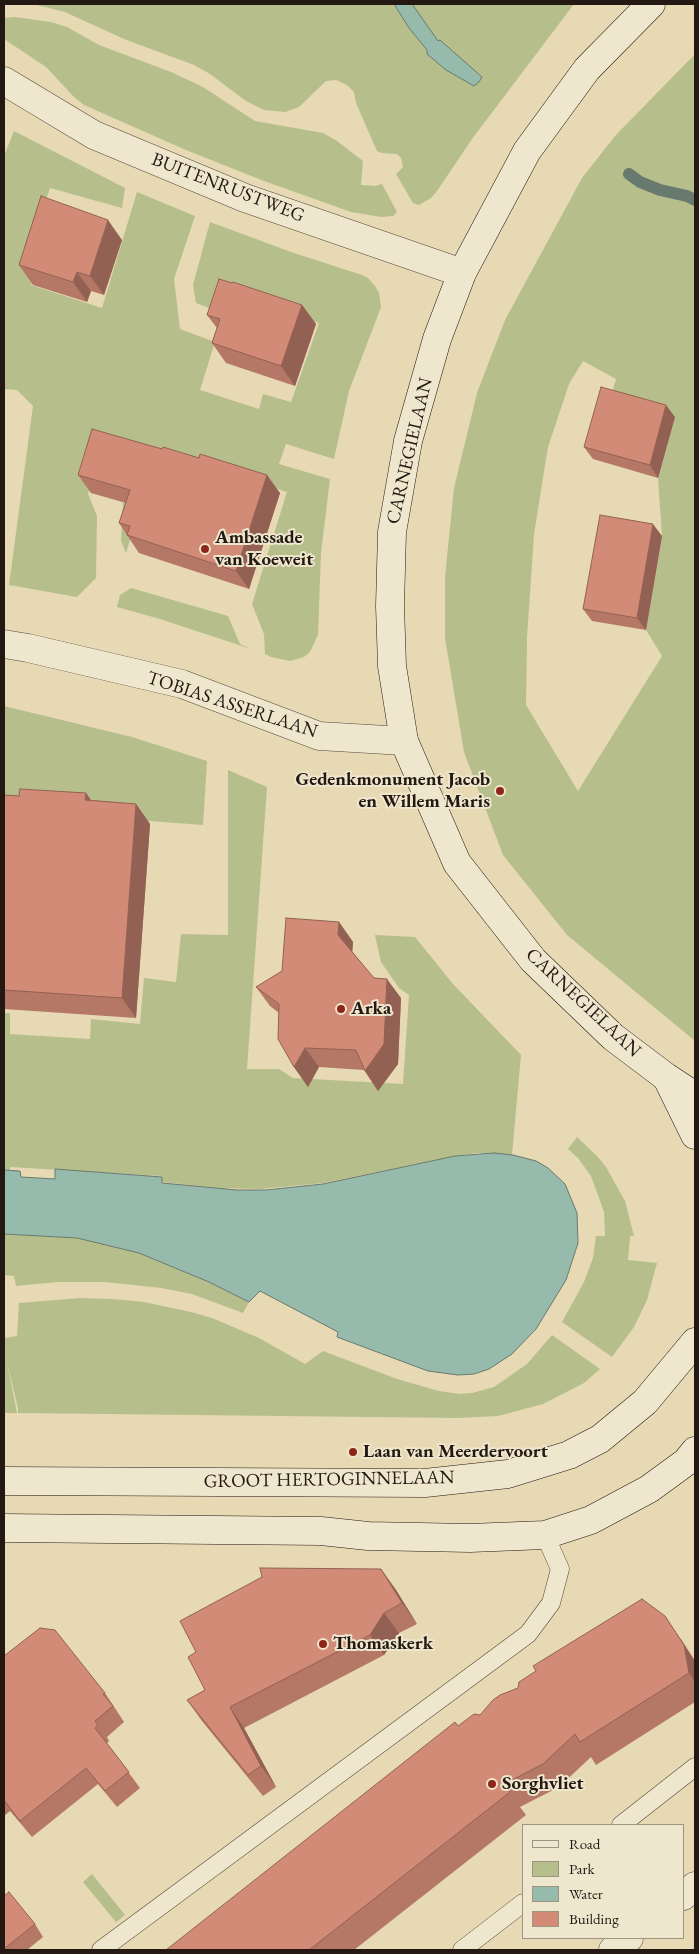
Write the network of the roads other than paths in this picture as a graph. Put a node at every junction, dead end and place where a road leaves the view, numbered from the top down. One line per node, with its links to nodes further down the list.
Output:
1 (651, 4): 3 (main road, CARNEGIELAAN)
2 (4, 81): 3 (main road, BUITENRUSTWEG)
3 (462, 273): 5 (main road, CARNEGIELAAN)
4 (4, 644): 5 (main road, TOBIAS ASSERLAAN)
5 (404, 741): 6 (main road, CARNEGIELAAN)
6 (666, 1077): 7 (main road, CARNEGIELAAN); 8 (main road, CARNEGIELAAN)
7 (695, 1096)
8 (695, 1135)
9 (695, 1342): 11 (main road, GROOT HERTOGINNELAAN)
10 (695, 1451): 13 (main road)
11 (4, 1481)
12 (4, 1528): 13 (main road)
13 (545, 1535): 20 (lane)
14 (695, 1767): 15 (lane)
15 (622, 1824)
16 (695, 1886): 17 (main road)
17 (684, 1895)
18 (522, 1904): 21 (lane)
19 (628, 1939): 22 (main road)
20 (101, 1950)
21 (462, 1950)
22 (613, 1950)

